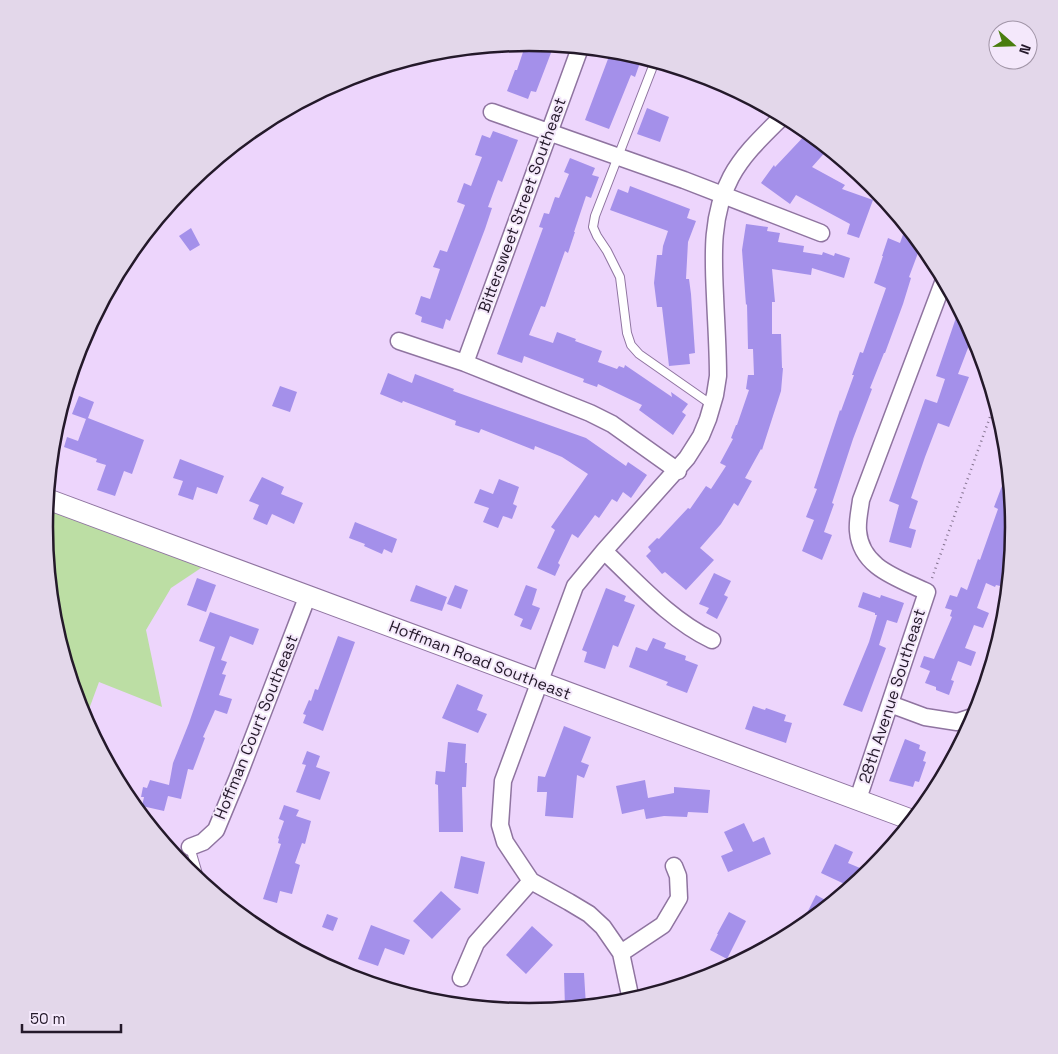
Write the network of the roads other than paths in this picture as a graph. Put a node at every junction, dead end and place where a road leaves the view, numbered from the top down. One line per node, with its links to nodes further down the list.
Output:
1 (578, 54): 5 (street, Bittersweet Street Southeast)
2 (653, 67): 6 (lane)
3 (492, 112): 5 (street)
4 (778, 122): 7 (street)
5 (548, 132): 6 (street); 11 (street, Bittersweet Street Southeast)
6 (619, 157): 7 (street); 12 (lane)
7 (723, 195): 8 (street); 12 (street)
8 (821, 233)
9 (941, 289): 19 (street, 28th Avenue Southeast)
10 (399, 341): 11 (street)
11 (464, 364): 13 (street)
12 (712, 405): 13 (street)
13 (678, 471): 15 (street)
14 (54, 502): 16 (street, Hoffman Road Southeast)
15 (604, 551): 17 (street); 18 (street)
16 (308, 595): 18 (street, Hoffman Road Southeast); 23 (street, Hoffman Court Southeast)
17 (712, 640)
18 (539, 682): 21 (street, Hoffman Road Southeast); 26 (street)
19 (890, 704): 20 (street); 21 (street, 28th Avenue Southeast)
20 (964, 720)
21 (858, 799): 22 (street, Hoffman Road Southeast)
22 (906, 818)
23 (190, 847): 24 (lane)
24 (195, 865)
25 (674, 866): 27 (street)
26 (531, 881): 27 (street); 28 (street)
27 (620, 953): 29 (street)
28 (461, 978)
29 (629, 992)

